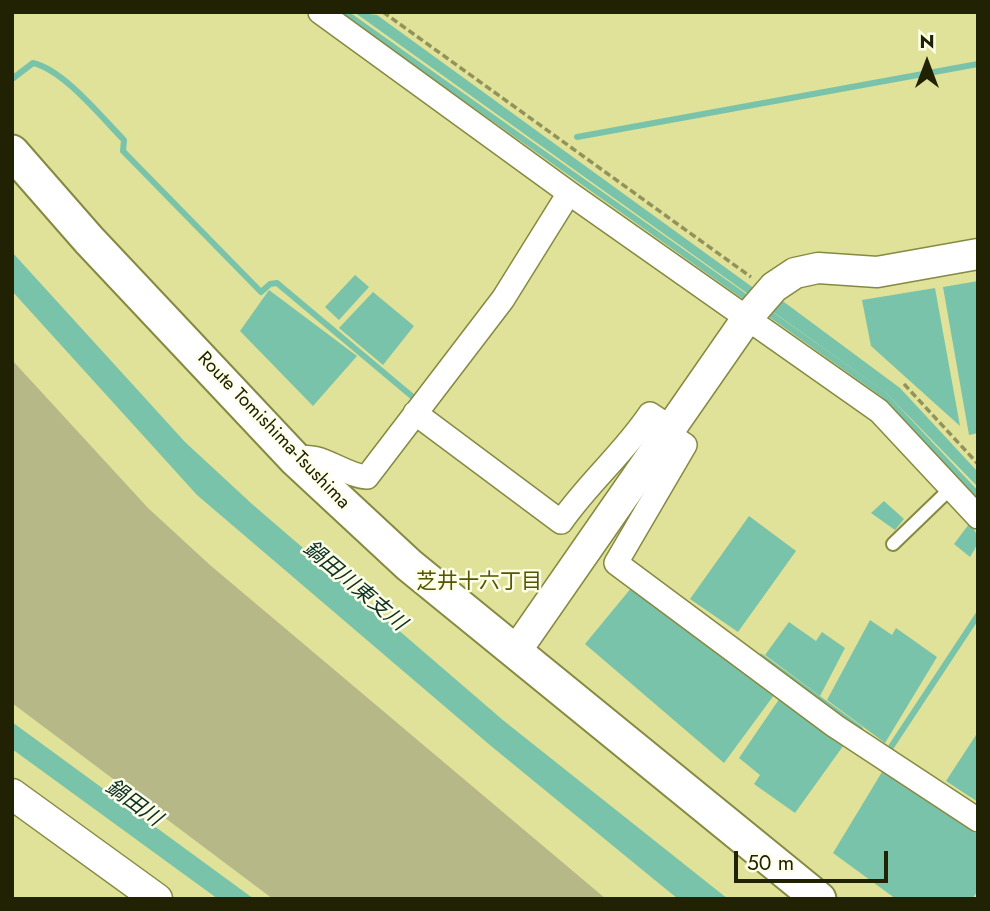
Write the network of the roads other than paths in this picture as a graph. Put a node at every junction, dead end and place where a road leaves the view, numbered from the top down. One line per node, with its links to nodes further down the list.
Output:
1 (332, 15): 3 (street)
2 (12, 152): 8 (main road, Route Tomishima-Tsushima)
3 (569, 193): 5 (street); 6 (street)
4 (978, 254): 5 (street)
5 (757, 306): 7 (street); 9 (street)
6 (415, 413): 7 (street); 8 (street)
7 (669, 430): 12 (street); 14 (street)
8 (296, 460): 12 (main road, Route Tomishima-Tsushima)
9 (950, 489): 10 (street); 11 (lane)
10 (978, 517)
11 (893, 544)
12 (516, 651): 16 (main road, Route Tomishima-Tsushima)
13 (12, 794): 15 (street)
14 (978, 820)
15 (157, 899)
16 (818, 899)

